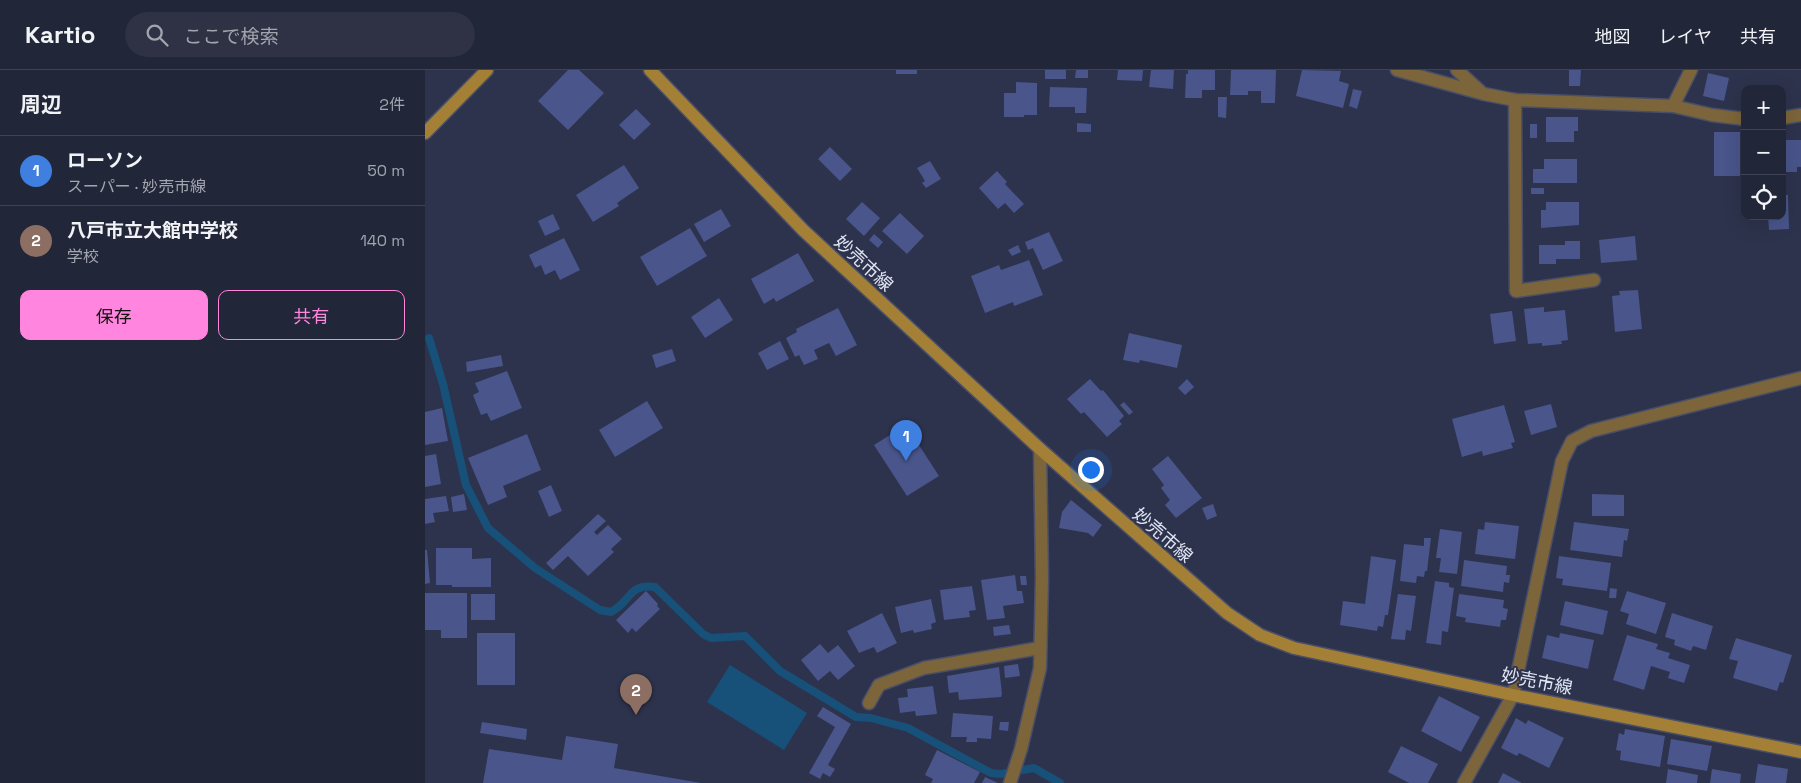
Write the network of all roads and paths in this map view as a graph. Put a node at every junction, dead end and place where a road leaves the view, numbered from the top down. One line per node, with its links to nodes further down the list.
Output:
1 (487, 70): 12 (main road)
2 (651, 70): 15 (main road, 妙売市線)
3 (1397, 70): 6 (street)
4 (1457, 70): 6 (street)
5 (1691, 70): 8 (street)
6 (1484, 94): 7 (street)
7 (1515, 100): 8 (street); 13 (street)
8 (1673, 106): 11 (street)
9 (1801, 115): 10 (street)
10 (1786, 117)
11 (1741, 118)
12 (425, 133)
13 (1595, 280)
14 (1801, 378): 17 (street)
15 (1040, 450): 16 (street); 17 (main road, 妙売市線)
16 (1041, 648): 18 (street); 20 (street)
17 (1513, 695): 19 (main road, 妙売市線); 21 (street)
18 (869, 703)
19 (1801, 752)
20 (1010, 783)
21 (1464, 783)

